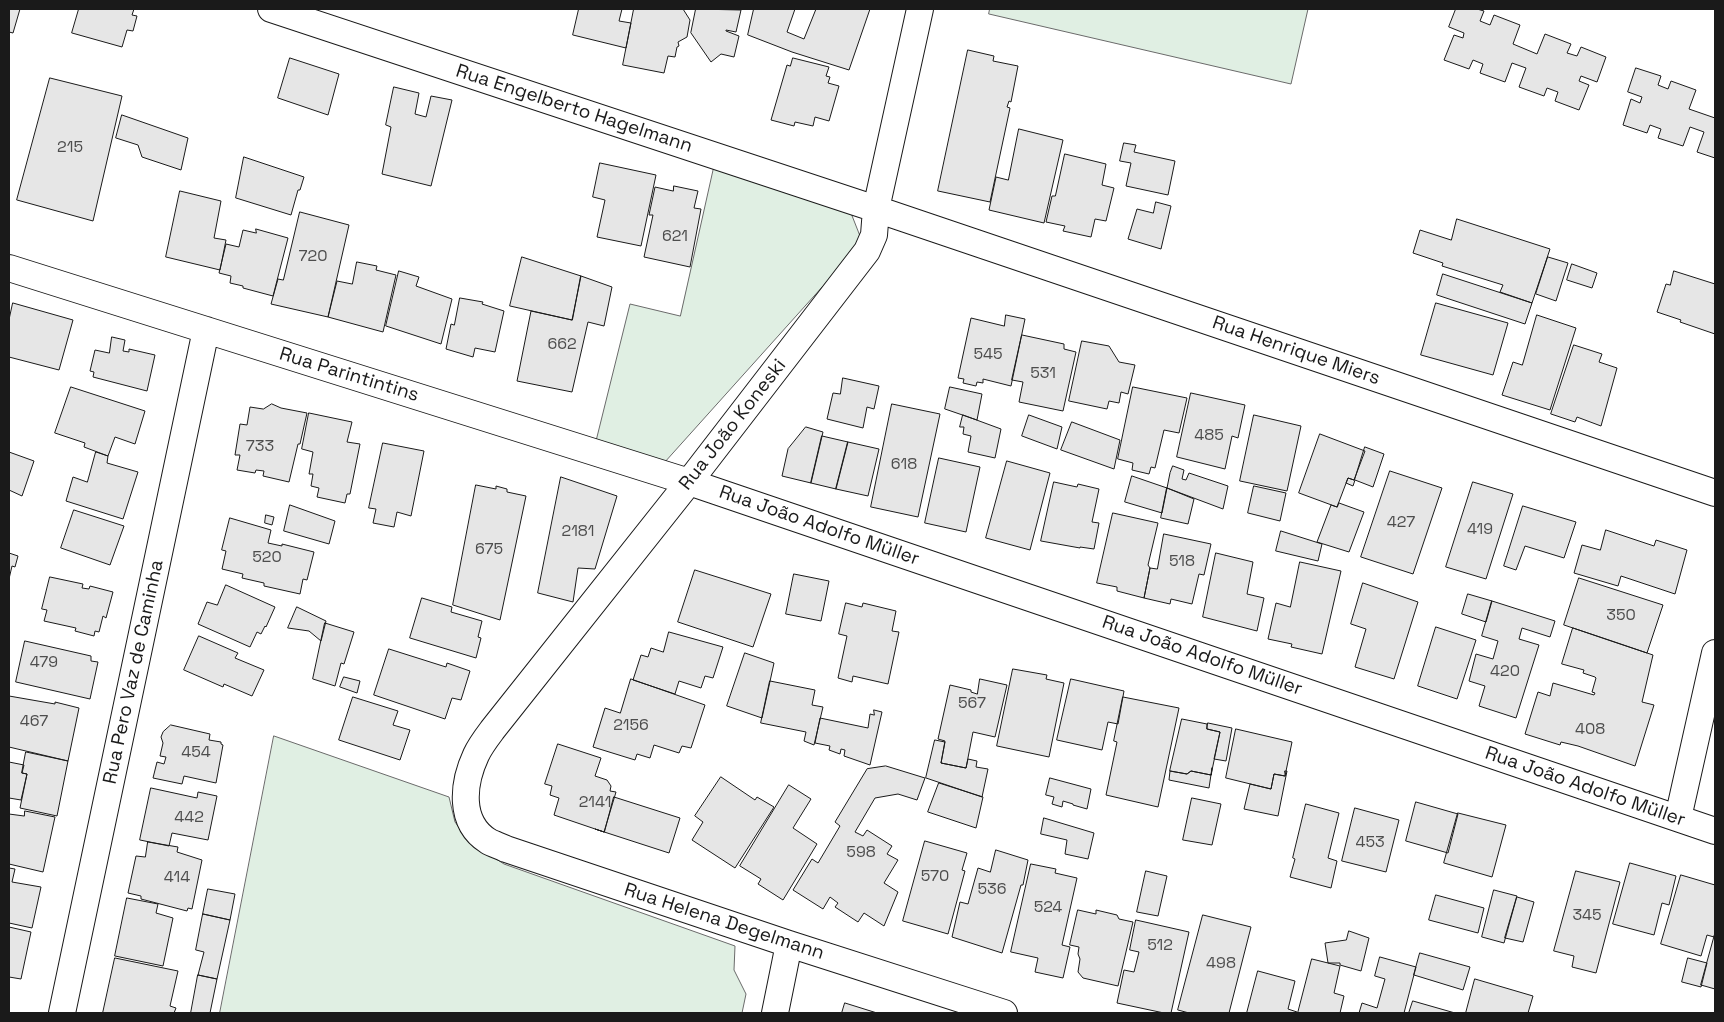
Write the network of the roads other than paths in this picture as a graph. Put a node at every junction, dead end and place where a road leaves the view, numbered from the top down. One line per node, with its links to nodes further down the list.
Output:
1 (271, 9): 3 (street, Rua Engelberto Hagelmann)
2 (920, 9): 3 (street, Rua João Koneski)
3 (876, 209): 6 (street, Rua João Koneski); 7 (street, Rua Henrique Miers)
4 (9, 268): 5 (street, Rua Parintintins)
5 (206, 330): 6 (street, Rua Parintintins); 13 (street, Rua Pero Vaz de Caminha)
6 (689, 482): 9 (street, Rua João Koneski); 10 (street, Rua João Adolfo Müller)
7 (1715, 493)
8 (1715, 653): 10 (street)
9 (465, 803): 12 (street, Rua Helena Degelmann)
10 (1678, 818): 11 (street, Rua João Adolfo Müller)
11 (1715, 831)
12 (789, 944): 14 (street); 15 (street, Rua Helena Degelmann)
13 (62, 1013)
14 (775, 1013)
15 (1004, 1013)

